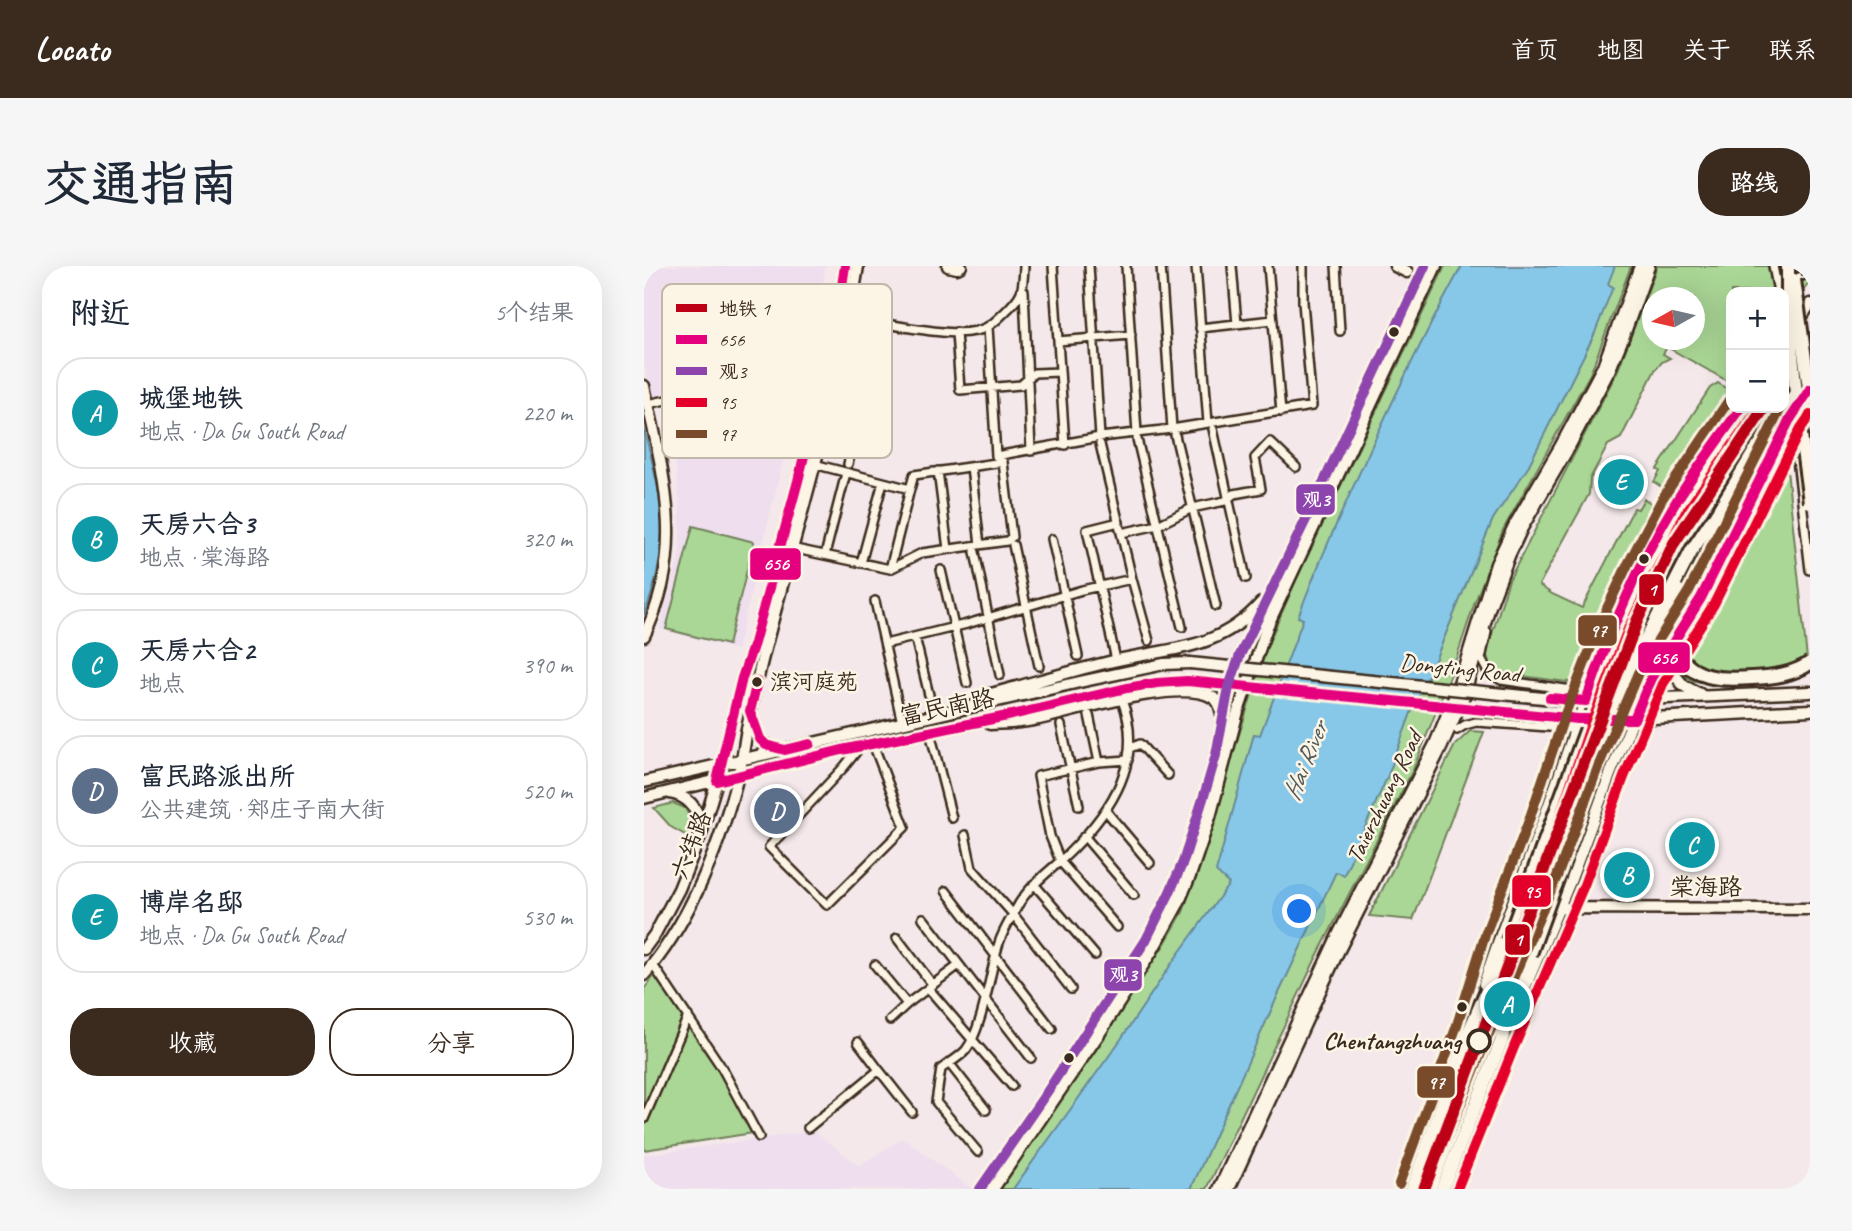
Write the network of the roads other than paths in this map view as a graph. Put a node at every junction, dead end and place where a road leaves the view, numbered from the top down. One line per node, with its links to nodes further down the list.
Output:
1 (845, 266): 25 (main road, 六纬路)
2 (858, 266): 26 (main road, 六纬路)
3 (948, 266): 4 (main road)
4 (961, 266)
5 (1024, 266): 29 (street)
6 (1053, 266): 42 (street)
7 (1089, 266): 41 (street)
8 (1126, 266): 40 (street)
9 (1161, 266): 60 (street)
10 (1196, 266): 36 (street)
11 (1232, 266): 33 (street)
12 (1268, 266): 32 (street)
13 (1303, 266): 54 (street)
14 (1336, 266): 37 (street)
15 (1395, 266): 23 (main road)
16 (1425, 266): 96 (main road)
17 (1436, 266): 202 (main road)
18 (1640, 266): 203 (main road, Taierzhuang Road)
19 (1649, 266): 88 (main road, Taierzhuang Road)
20 (1773, 266): 27 (street)
21 (1790, 266): 51 (highway, bridge); 76 (highway, bridge)
22 (1809, 266): 24 (highway, bridge)
23 (1407, 272)
24 (1810, 274): 28 (street)
25 (842, 284)
26 (854, 284)
27 (1777, 287)
28 (1781, 287)
29 (1024, 290): 35 (street); 47 (street)
30 (1810, 304): 39 (main road)
31 (1810, 318): 44 (highway, bridge)
32 (1273, 320): 33 (street); 54 (street)
33 (1237, 324): 36 (street)
34 (892, 325): 38 (street)
35 (988, 327): 38 (street); 49 (street)
36 (1200, 328): 59 (street)
37 (1340, 331)
38 (956, 332): 49 (street)
39 (1789, 333)
40 (1131, 335): 41 (street); 61 (street)
41 (1094, 338): 42 (street); 62 (street)
42 (1058, 341): 46 (street)
43 (1785, 350): 58 (street)
44 (1789, 350)
45 (1810, 371): 79 (highway, bridge)
46 (1060, 372): 47 (street); 63 (street)
47 (1027, 380): 49 (street); 64 (street)
48 (644, 386): 53 (main road)
49 (992, 387): 64 (street)
50 (1810, 389): 58 (main road)
51 (1810, 394)
52 (662, 401): 53 (street)
53 (648, 404): 105 (main road)
54 (1281, 412): 59 (street)
55 (1738, 413): 102 (main road)
56 (1748, 413): 187 (highway, bridge)
57 (1781, 413): 58 (main road)
58 (1791, 418): 91 (street); 112 (main road)
59 (1210, 426): 60 (street); 75 (street)
60 (1173, 432): 61 (street); 77 (street)
61 (1137, 436): 62 (street); 80 (street)
62 (1100, 440): 63 (street); 78 (street)
63 (1065, 445): 64 (street)
64 (1031, 451)
65 (804, 458): 147 (main road, 六纬路)
66 (815, 458): 68 (main road, 六纬路)
67 (850, 458): 71 (street)
68 (814, 464): 71 (street); 84 (main road, 六纬路)
69 (971, 467): 72 (street); 85 (street); 85 (street)
70 (1296, 467): 75 (street)
71 (847, 468): 73 (street); 87 (street)
72 (938, 471): 74 (street); 86 (street)
73 (883, 482): 74 (street); 89 (street)
74 (910, 489): 90 (street)
75 (1229, 499): 77 (street); 93 (street)
76 (1810, 502)
77 (1192, 508): 80 (street); 100 (street)
78 (1119, 522): 81 (street); 95 (street)
79 (1710, 523): 114 (highway, bridge); 190 (highway, bridge)
80 (1158, 525): 81 (street); 104 (street)
81 (1121, 533): 94 (street)
82 (1052, 539): 97 (street)
83 (1013, 545): 99 (street)
84 (791, 548): 87 (street); 127 (main road, 六纬路)
85 (978, 548): 86 (street); 101 (street)
86 (948, 550): 90 (street)
87 (825, 555): 89 (street)
88 (1508, 556): 121 (street, Dongting Road); 140 (main road, Taierzhuang Road)
89 (861, 563): 90 (street)
90 (890, 569)
91 (1810, 569)
92 (941, 570): 103 (street)
93 (1246, 578)
94 (1132, 579): 95 (street); 107 (street)
95 (1099, 586): 97 (street); 111 (street)
96 (1271, 593): 111 (main road); 134 (main road)
97 (1065, 594): 99 (street); 109 (street)
98 (875, 601): 108 (street)
99 (1027, 605): 101 (street); 115 (street)
100 (1216, 606)
101 (989, 617): 103 (street); 116 (street)
102 (1615, 624): 110 (main road); 112 (main road)
103 (954, 627): 106 (street); 118 (street)
104 (1182, 627)
105 (644, 636)
106 (915, 637): 108 (street); 120 (street)
107 (1149, 641)
108 (885, 644): 132 (street)
109 (1078, 656)
110 (1602, 659): 117 (main road); 121 (main road)
111 (1116, 660): 125 (main road)
112 (1662, 660): 117 (main road); 122 (main road)
113 (1190, 663): 121 (main road, Dongting Road, bridge); 125 (main road, 富民南路)
114 (1810, 663)
115 (1039, 666)
116 (1000, 675)
117 (1651, 678): 123 (main road)
118 (967, 683)
119 (1810, 692): 122 (main road, Dongting Road)
120 (929, 695)
121 (1587, 696): 123 (main road, Dongting Road); 129 (main road)
122 (1706, 696): 123 (main road, Dongting Road)
123 (1642, 699): 130 (main road)
124 (1122, 700): 131 (main road); 134 (main road); 141 (street)
125 (968, 707): 132 (main road, 富民南路)
126 (1810, 710): 130 (main road)
127 (750, 712): 142 (main road); 144 (main road, 六纬路)
128 (1089, 715): 146 (street)
129 (1573, 718): 130 (main road, 富民南路); 131 (main road, 富民南路, bridge); 136 (main road)
130 (1634, 719): 149 (main road)
131 (973, 722): 137 (main road, 富民南路)
132 (902, 723): 142 (main road, 富民南路)
133 (1061, 725): 148 (street)
134 (1222, 726): 201 (main road)
135 (1457, 730): 136 (street, Dongting Road); 140 (main road)
136 (1575, 730): 143 (main road)
137 (930, 732): 138 (main road, 富民南路); 158 (street)
138 (873, 744): 139 (main road, 富民南路); 139 (street)
139 (861, 746): 150 (main road, 富民南路)
140 (1442, 746): 204 (main road, Taierzhuang Road)
141 (1130, 748): 145 (street); 151 (street)
142 (785, 750): 144 (main road, 富民南路)
143 (1566, 755): 149 (main road); 187 (main road)
144 (742, 759): 147 (main road, 富民南路); 150 (main road, 六纬路)
145 (1128, 760): 146 (street); 157 (street)
146 (1099, 762): 148 (street)
147 (721, 764): 152 (main road, 六纬路); 153 (main road, 富民南路)
148 (1071, 768): 156 (street); 162 (street)
149 (1611, 772): 167 (main road)
150 (738, 775): 152 (main road, 富民南路); 176 (main road, 六纬路)
151 (1168, 775)
152 (717, 781): 154 (main road, 富民南路); 159 (main road, 六纬路)
153 (644, 782)
154 (666, 792): 155 (main road, 富民南路); 159 (main road)
155 (644, 798)
156 (1079, 806)
157 (1106, 811): 161 (street); 163 (street)
158 (952, 818)
159 (703, 829): 173 (main road, 六纬路)
160 (965, 835): 169 (street)
161 (1084, 836): 162 (street); 166 (street)
162 (1060, 861): 164 (street); 171 (street)
163 (1150, 863)
164 (1034, 884): 169 (street); 174 (street)
165 (946, 891): 175 (street)
166 (1134, 895)
167 (1559, 908): 168 (main road, 棠海路); 190 (main road)
168 (1810, 909)
169 (1013, 914): 175 (street); 181 (street)
170 (923, 918): 178 (street)
171 (1117, 927)
172 (897, 937): 180 (street)
173 (644, 949)
174 (1095, 955)
175 (996, 956): 182 (street); 186 (street)
176 (653, 965): 179 (main road, 六纬路); 184 (street)
177 (876, 965): 183 (street)
178 (958, 965): 180 (street); 182 (street)
179 (644, 975)
180 (930, 986): 183 (street); 188 (street)
181 (1071, 989)
182 (984, 999): 188 (street); 191 (street)
183 (907, 1004): 185 (street)
184 (688, 1016): 197 (street); 199 (street)
185 (890, 1020)
186 (1052, 1029)
187 (1469, 1032): 205 (highway)
188 (972, 1040): 192 (street); 194 (street)
189 (858, 1042): 193 (street)
190 (1501, 1042): 206 (highway)
191 (1031, 1058)
192 (949, 1063): 195 (street); 200 (street)
193 (879, 1070): 196 (street); 198 (street)
194 (1012, 1086)
195 (986, 1110)
196 (912, 1112)
197 (644, 1119)
198 (808, 1128)
199 (758, 1137)
200 (978, 1152)
201 (980, 1189)
202 (993, 1189)
203 (1219, 1189)
204 (1229, 1189)
205 (1412, 1189)
206 (1442, 1189)

